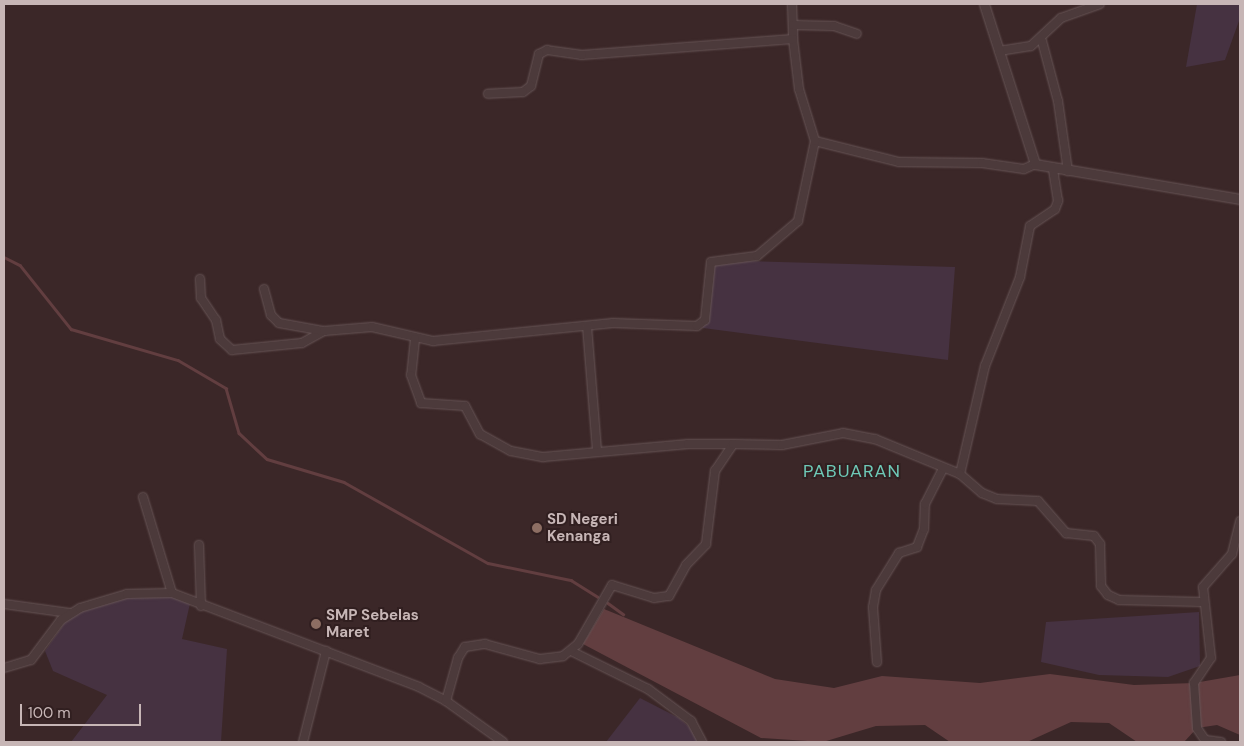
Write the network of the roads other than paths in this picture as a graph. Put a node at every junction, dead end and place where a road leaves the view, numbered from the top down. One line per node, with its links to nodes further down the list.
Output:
1 (792, 4): 4 (street)
2 (984, 4): 8 (street)
3 (1100, 4): 7 (street)
4 (793, 25): 5 (street); 6 (street)
5 (857, 34)
6 (793, 39): 9 (street); 10 (street)
7 (1042, 41): 8 (street); 13 (street)
8 (999, 51): 11 (street)
9 (488, 94)
10 (815, 141): 11 (street); 17 (street)
11 (1035, 164): 12 (street)
12 (1053, 168): 13 (street); 23 (street)
13 (1068, 171): 14 (street)
14 (1240, 199)
15 (200, 279): 18 (street)
16 (264, 289): 18 (street)
17 (587, 326): 19 (street); 21 (street)
18 (324, 330): 19 (street)
19 (414, 339): 21 (street)
20 (733, 444): 21 (street); 22 (street); 33 (street)
21 (597, 451)
22 (942, 470): 23 (street); 34 (street)
23 (960, 474): 28 (street)
24 (143, 497): 27 (street)
25 (1240, 521): 28 (street)
26 (199, 545): 30 (street)
27 (172, 594): 30 (street); 31 (street)
28 (1202, 602): 40 (street)
29 (4, 604): 31 (street)
30 (201, 606): 32 (street)
31 (69, 613): 35 (street)
32 (326, 651): 36 (street); 37 (street)
33 (571, 651): 36 (street); 39 (street)
34 (877, 662)
35 (4, 668)
36 (446, 701): 38 (street)
37 (303, 742)
38 (503, 742)
39 (702, 742)
40 (1221, 742)

